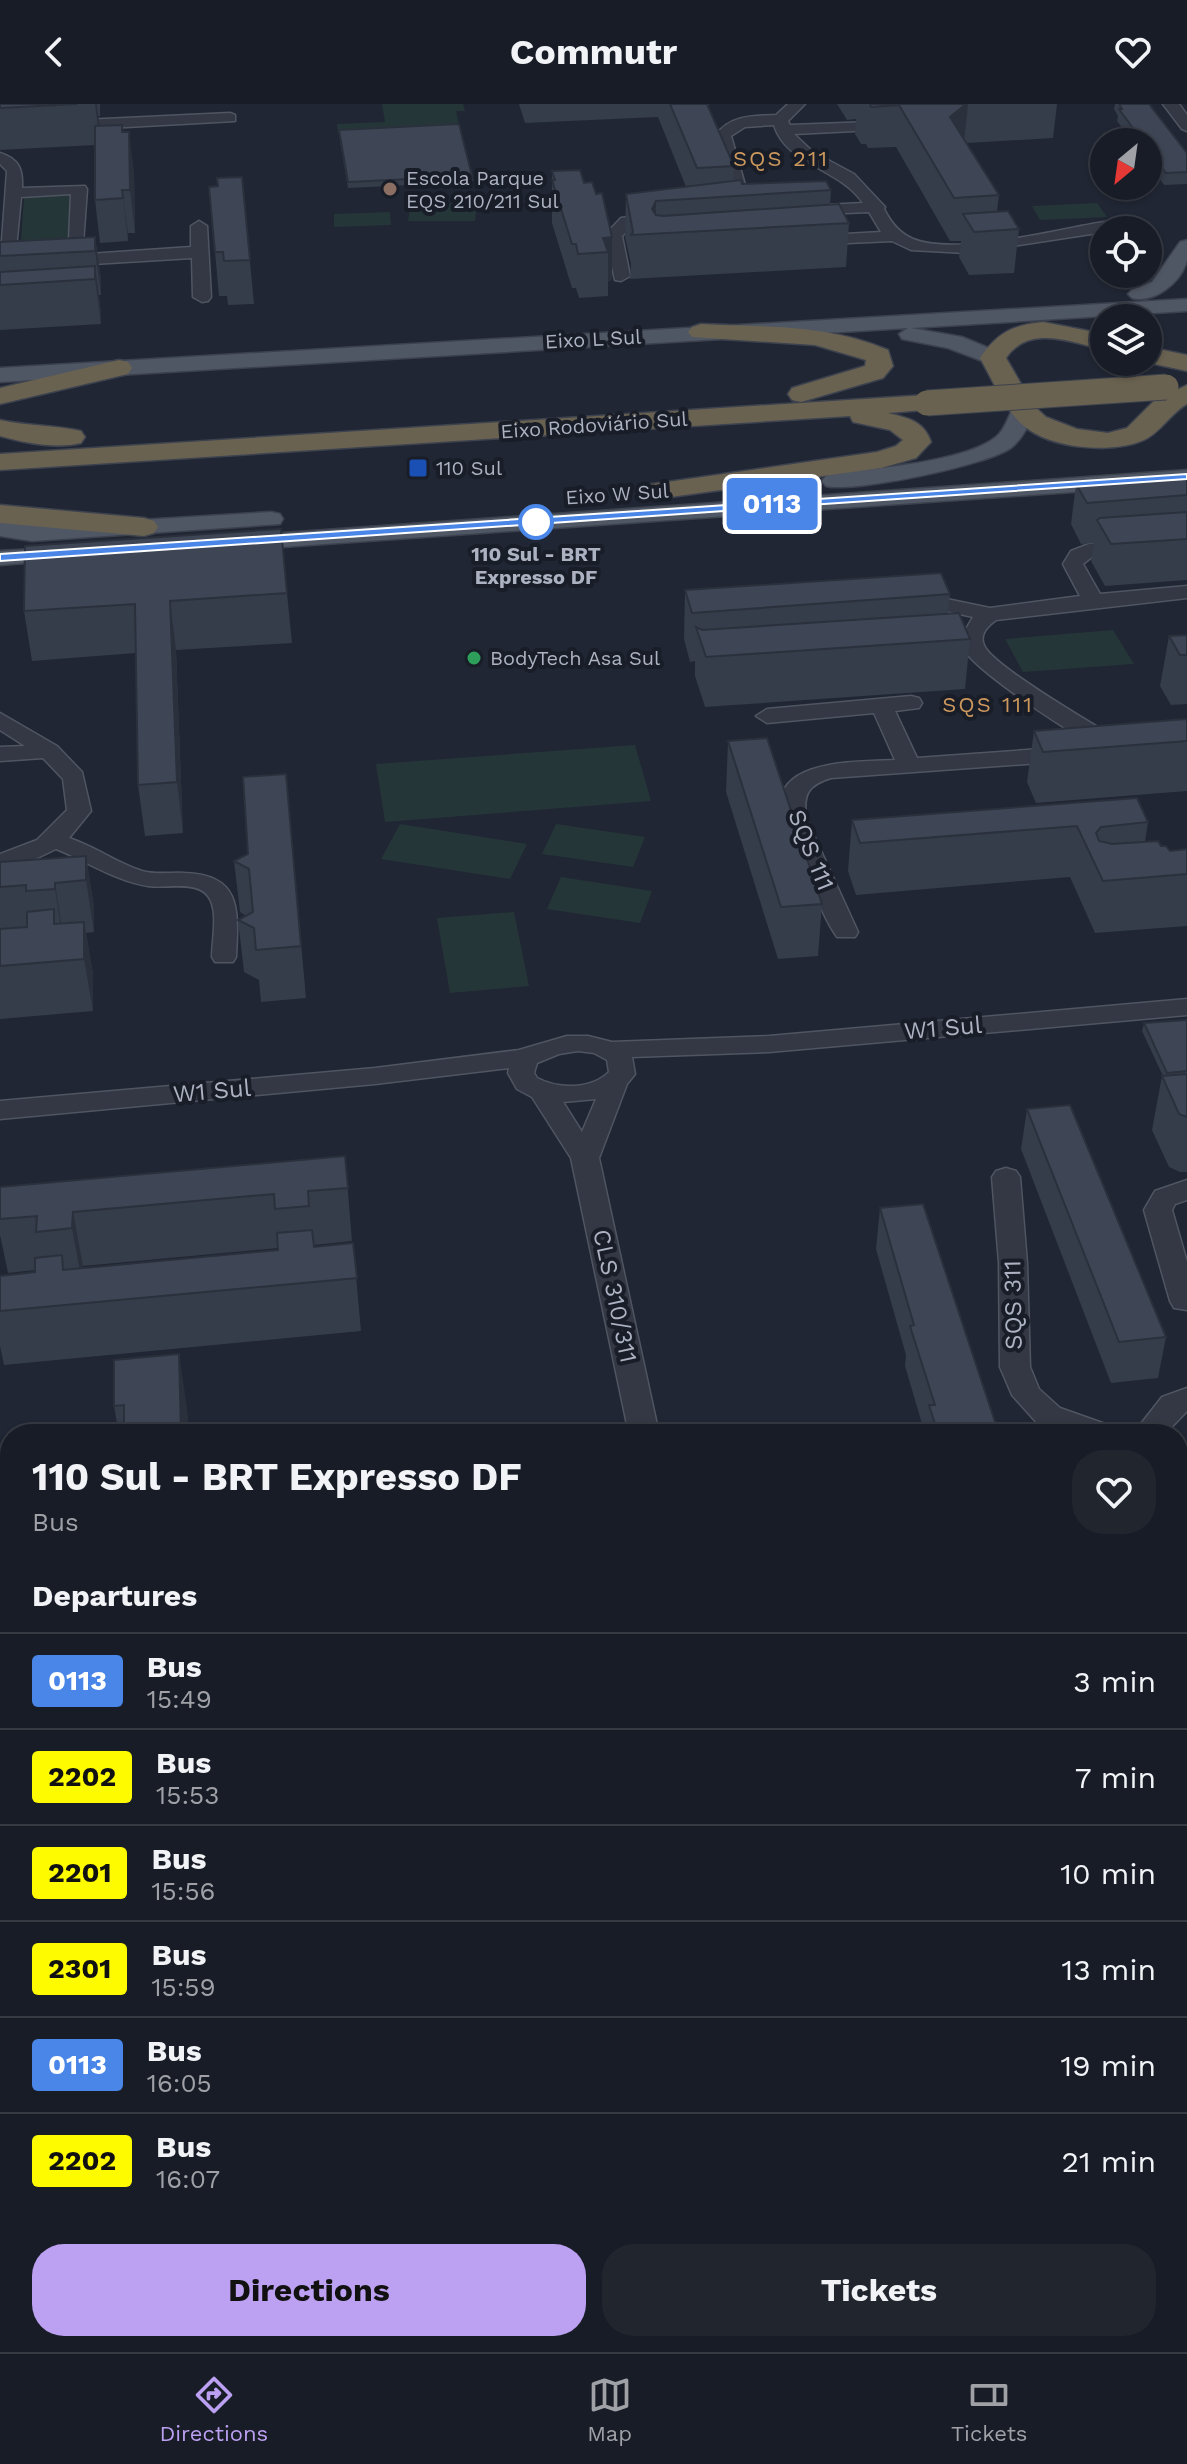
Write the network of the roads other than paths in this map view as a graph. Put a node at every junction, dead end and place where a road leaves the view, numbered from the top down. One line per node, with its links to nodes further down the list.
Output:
1 (797, 104): 5 (street)
2 (1171, 104): 6 (street)
3 (230, 118): 7 (street)
4 (910, 123): 5 (street)
5 (782, 125): 10 (street); 13 (street)
6 (1187, 126)
7 (0, 129)
8 (0, 158): 12 (street)
9 (80, 171): 11 (street)
10 (737, 185)
11 (79, 189): 12 (street); 19 (street)
12 (8, 198): 23 (street)
13 (877, 207): 14 (street); 18 (street)
14 (783, 212)
15 (673, 217): 24 (street)
16 (199, 226): 22 (street)
17 (1090, 228): 18 (street)
18 (893, 236): 20 (street)
19 (77, 240)
20 (785, 243)
21 (1187, 246): 26 (main road)
22 (199, 252): 23 (street); 27 (street)
23 (3, 265)
24 (621, 276)
25 (1187, 291): 26 (main road, Eixo L Sul)
26 (1139, 294): 33 (main road, Eixo L Sul)
27 (202, 297)
28 (1187, 305): 29 (main road, Eixo L Sul)
29 (758, 328): 30 (main road, Eixo L Sul); 32 (main road)
30 (701, 332): 35 (main road, Eixo L Sul); 41 (highway)
31 (1090, 338): 32 (highway)
32 (993, 358): 45 (highway)
33 (0, 360)
34 (1187, 363): 39 (highway)
35 (119, 368): 37 (main road, Eixo L Sul); 43 (highway)
36 (1187, 370): 39 (highway, Eixo Rodoviário Sul)
37 (63, 371): 38 (main road, Eixo L Sul); 40 (main road)
38 (0, 375)
39 (1169, 379): 42 (highway, Eixo Rodoviário Sul, bridge); 45 (highway)
40 (0, 384)
41 (799, 395): 42 (highway, Eixo Rodoviário Sul); 48 (highway, Eixo Rodoviário Sul)
42 (924, 395): 44 (highway, Eixo Rodoviário Sul)
43 (0, 396)
44 (828, 410): 48 (highway, Eixo Rodoviário Sul); 54 (highway)
45 (1023, 410): 53 (main road)
46 (0, 428): 48 (highway)
47 (0, 444): 48 (highway, Eixo Rodoviário Sul)
48 (79, 448): 50 (highway, Eixo Rodoviário Sul); 51 (highway)
49 (1187, 458): 53 (main road, Eixo W Sul)
50 (0, 462)
51 (0, 475)
52 (1187, 477): 61 (main road, Eixo W Sul)
53 (834, 481): 54 (main road, Eixo W Sul)
54 (656, 491): 56 (main road, Eixo W Sul)
55 (0, 514): 56 (highway)
56 (144, 527): 58 (main road, Eixo W Sul)
57 (0, 529): 58 (main road)
58 (60, 532): 59 (main road, Eixo W Sul)
59 (0, 536)
60 (1187, 543): 64 (street)
61 (0, 558)
62 (1187, 592): 64 (street)
63 (896, 596): 65 (street)
64 (1093, 601): 65 (street)
65 (990, 614): 71 (street)
66 (911, 703): 67 (street)
67 (882, 707): 68 (street); 74 (street)
68 (767, 716)
69 (0, 720): 72 (street)
70 (1187, 745): 71 (street, SQS 111)
71 (1122, 750): 74 (street, SQS 111)
72 (49, 751): 73 (street); 75 (street)
73 (0, 754)
74 (908, 764): 77 (street, SQS 111)
75 (56, 841): 76 (street); 78 (street)
76 (0, 861)
77 (846, 932)
78 (224, 957)
79 (1187, 1007): 80 (street, W1 Sul)
80 (698, 1048): 81 (street, W1 Sul); 84 (street, W1 Sul)
81 (610, 1050): 82 (street, W1 Sul); 84 (street)
82 (525, 1058): 83 (street, W1 Sul); 85 (street)
83 (423, 1071): 85 (street, W1 Sul); 86 (street, W1 Sul)
84 (619, 1079): 85 (street, W1 Sul); 87 (street)
85 (536, 1089): 87 (street, CLS 310/311)
86 (0, 1110)
87 (585, 1158): 92 (street, CLS 310/311)
88 (1006, 1177): 93 (street, SQS 311)
89 (1187, 1189): 90 (street)
90 (1184, 1301)
91 (1187, 1399): 94 (street)
92 (642, 1424)
93 (1072, 1424)
94 (1157, 1424)

